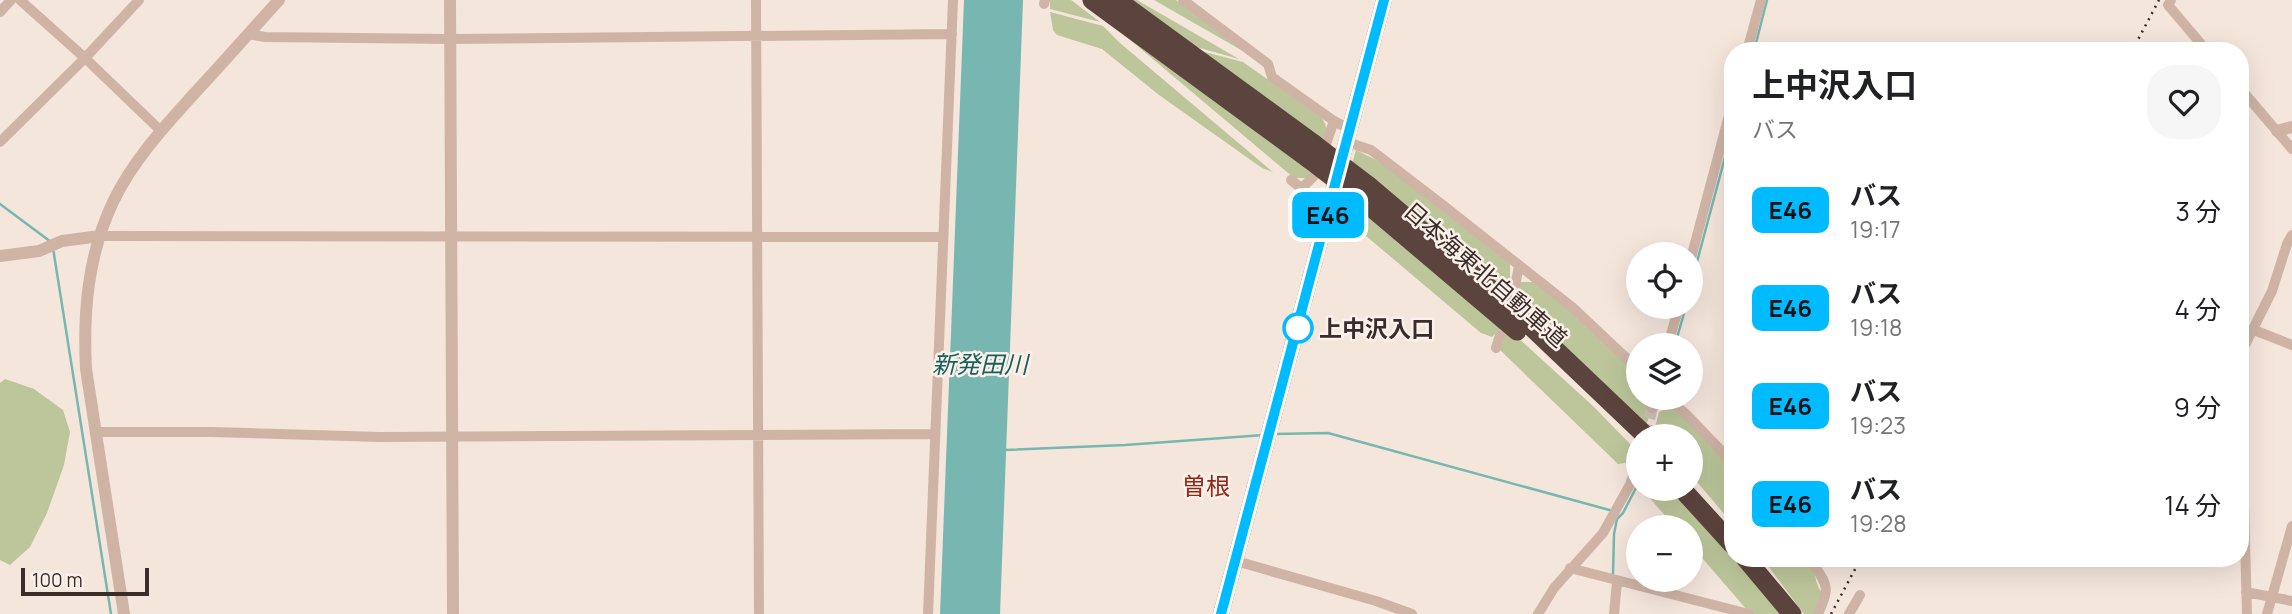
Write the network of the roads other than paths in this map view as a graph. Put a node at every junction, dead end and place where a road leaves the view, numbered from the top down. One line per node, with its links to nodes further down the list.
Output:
1 (11, 0): 14 (street)
2 (20, 0): 21 (street)
3 (139, 0): 21 (street)
4 (279, 0): 15 (street)
5 (450, 0): 18 (street)
6 (756, 0): 17 (street)
7 (953, 0): 16 (street)
8 (1092, 0): 31 (highway, 日本海東北自動車道)
9 (1117, 0): 31 (highway, 日本海東北自動車道)
10 (1183, 0): 23 (street)
11 (1384, 0): 28 (main road)
12 (1761, 0): 19 (street)
13 (2171, 0): 20 (street)
14 (0, 12)
15 (248, 34): 18 (street); 25 (street)
16 (952, 34): 17 (street); 40 (street)
17 (755, 36): 18 (street); 39 (street)
18 (449, 39): 38 (street)
19 (1749, 42)
20 (2199, 42)
21 (85, 58): 25 (street); 29 (street)
22 (2249, 98): 26 (street)
23 (1334, 121): 28 (street); 33 (street)
24 (2292, 127): 26 (street)
25 (161, 131): 37 (street)
26 (2277, 131): 30 (street)
27 (1724, 134): 41 (street)
28 (1348, 135): 35 (main road); 43 (street)
29 (0, 142)
30 (2292, 149)
31 (1311, 151): 34 (highway, 日本海東北自動車道, bridge)
32 (1291, 180): 33 (street)
33 (1303, 187): 35 (street)
34 (1367, 195): 52 (highway, 日本海東北自動車道); 54 (highway, 日本海東北自動車道)
35 (1329, 210): 65 (main road)
36 (2292, 234): 45 (street)
37 (100, 236): 38 (street); 42 (street); 53 (street)
38 (449, 236): 39 (street); 57 (street)
39 (758, 236): 40 (street); 56 (street)
40 (943, 237): 55 (street)
41 (1695, 242)
42 (0, 256)
43 (1519, 266): 44 (street); 50 (street)
44 (1515, 286)
45 (2254, 330): 47 (street); 48 (street)
46 (1500, 335): 49 (street)
47 (2249, 339)
48 (2292, 345)
49 (1496, 348)
50 (1626, 358)
51 (1681, 410): 58 (street)
52 (1633, 424)
53 (96, 432): 57 (street); 76 (street)
54 (1626, 432)
55 (935, 434): 56 (street); 79 (street)
56 (758, 435): 57 (street); 78 (street)
57 (452, 436): 77 (street)
58 (1724, 454)
59 (1626, 492): 70 (street)
60 (1703, 498): 62 (highway)
61 (1693, 501): 64 (highway)
62 (1724, 522)
63 (2292, 526): 74 (street)
64 (1724, 535)
65 (1236, 561): 80 (main road); 81 (street)
66 (1753, 567): 85 (highway)
67 (1763, 567): 86 (highway)
68 (1815, 567): 87 (street)
69 (2245, 567): 72 (street)
70 (1570, 568): 71 (street); 82 (street)
71 (1617, 582): 83 (street); 84 (street)
72 (2246, 592): 74 (street); 89 (street)
73 (1860, 596): 88 (street)
74 (2271, 597): 75 (street); 90 (street)
75 (2292, 601)
76 (124, 614)
77 (453, 614)
78 (759, 614)
79 (928, 614)
80 (1221, 614)
81 (1412, 614)
82 (1538, 614)
83 (1614, 614)
84 (1749, 614)
85 (1792, 614)
86 (1800, 614)
87 (1818, 614)
88 (1849, 614)
89 (2247, 614)
90 (2267, 614)

